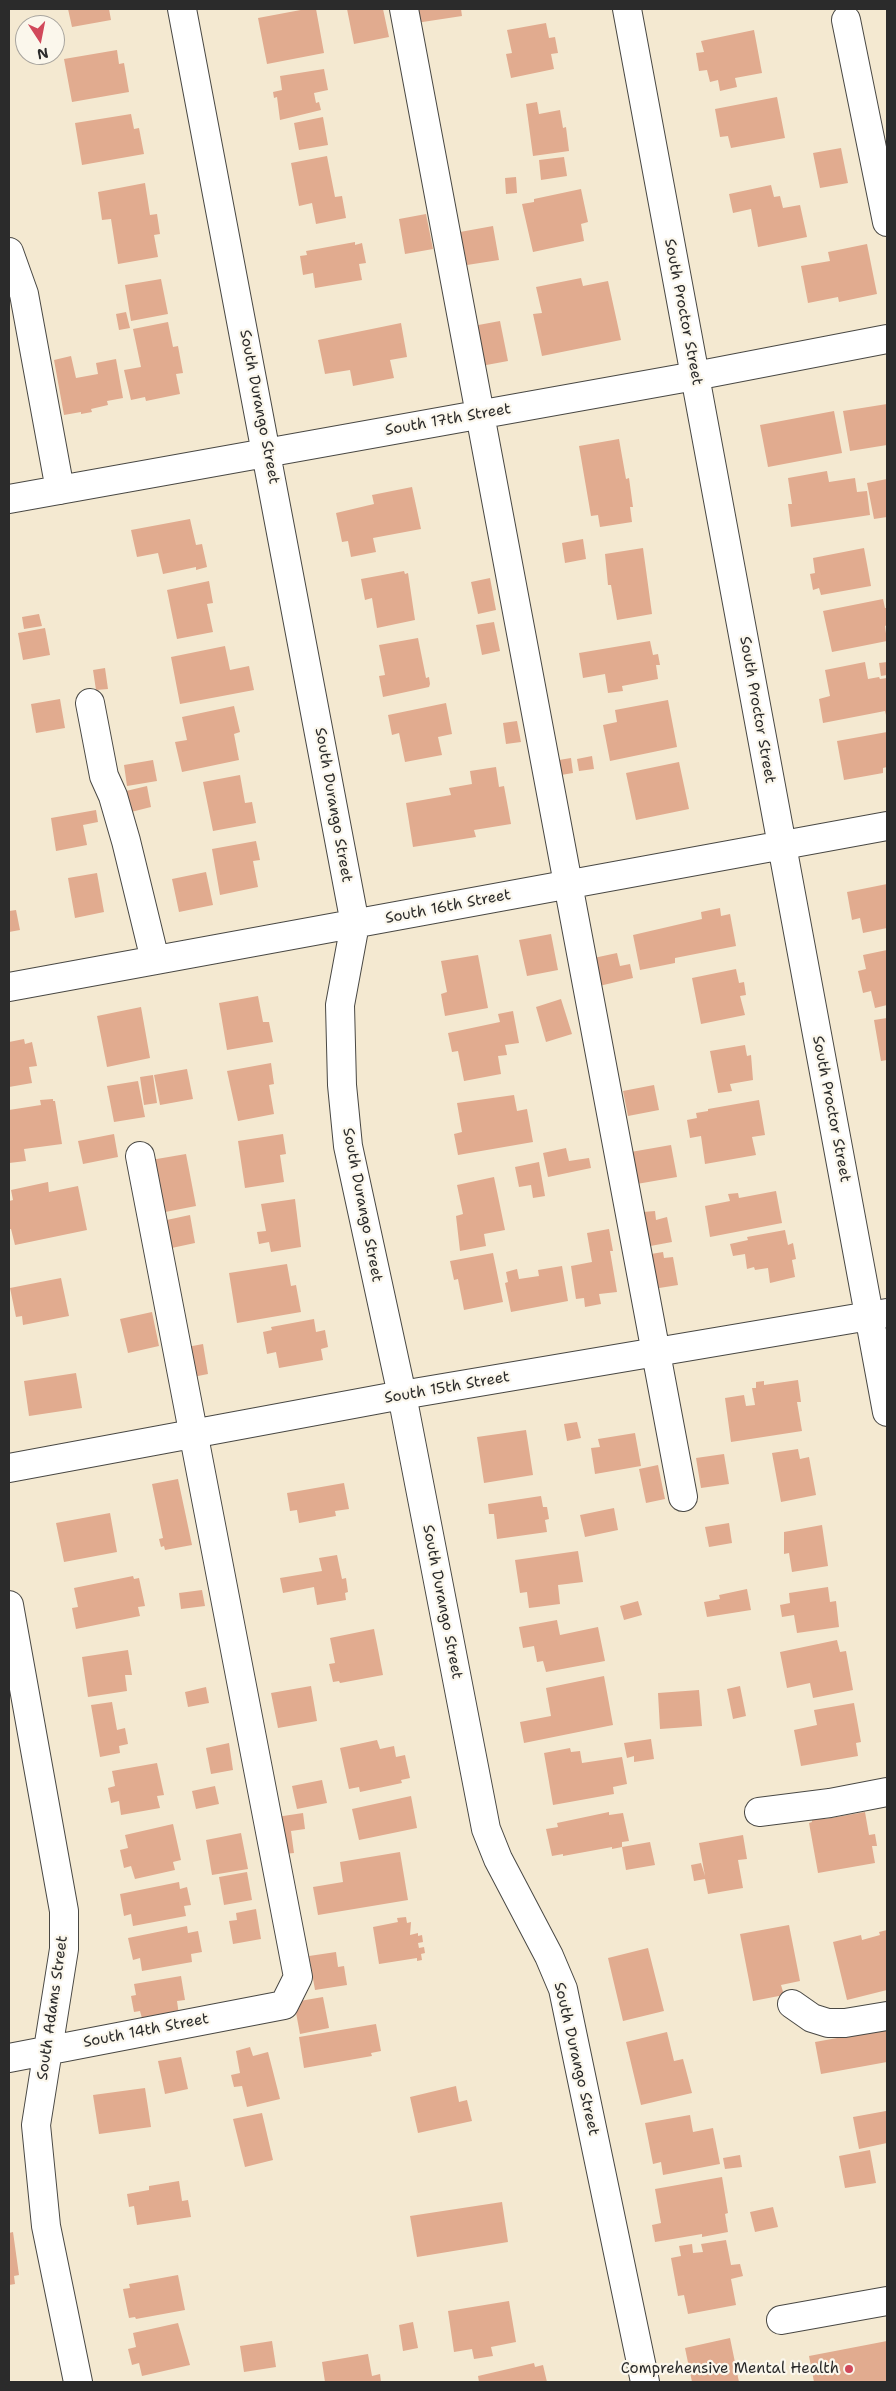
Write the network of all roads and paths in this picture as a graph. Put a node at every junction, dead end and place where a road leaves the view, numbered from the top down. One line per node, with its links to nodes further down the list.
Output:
1 (182, 9): 10 (street, South Durango Street)
2 (404, 9): 9 (street)
3 (627, 9): 8 (street, South Proctor Street)
4 (846, 20): 5 (street)
5 (887, 222)
6 (9, 252): 11 (street)
7 (887, 338): 8 (street, South 17th Street)
8 (695, 376): 9 (street, South 17th Street); 15 (street, South Proctor Street)
9 (480, 414): 10 (street, South 17th Street); 16 (street)
10 (268, 453): 11 (street, South 17th Street); 17 (street, South Durango Street)
11 (60, 490): 12 (street, South 17th Street)
12 (9, 499)
13 (90, 703): 18 (street)
14 (887, 826): 15 (street, South 16th Street)
15 (782, 846): 16 (street, South 16th Street); 21 (street, South Proctor Street)
16 (568, 884): 17 (street, South 16th Street); 22 (street)
17 (354, 924): 18 (street, South 16th Street); 23 (street, South Durango Street)
18 (155, 960): 19 (street, South 16th Street)
19 (9, 987)
20 (140, 1156): 25 (street)
21 (879, 1315): 22 (street, South 15th Street); 24 (street, South Proctor Street)
22 (656, 1353): 23 (street, South 15th Street); 27 (street)
23 (402, 1395): 25 (street, South 15th Street); 38 (street, South Durango Street)
24 (887, 1412)
25 (192, 1434): 26 (street, South 15th Street); 33 (street, South 14th Street)
26 (9, 1468)
27 (683, 1497)
28 (9, 1605): 33 (street, South Adams Street)
29 (887, 1792): 30 (street)
30 (759, 1812)
31 (792, 2004): 32 (street)
32 (887, 2016)
33 (47, 2050): 34 (street, South 14th Street); 37 (street, South Adams Street)
34 (9, 2058)
35 (887, 2301): 36 (street)
36 (781, 2320)
37 (78, 2382)
38 (645, 2382)

